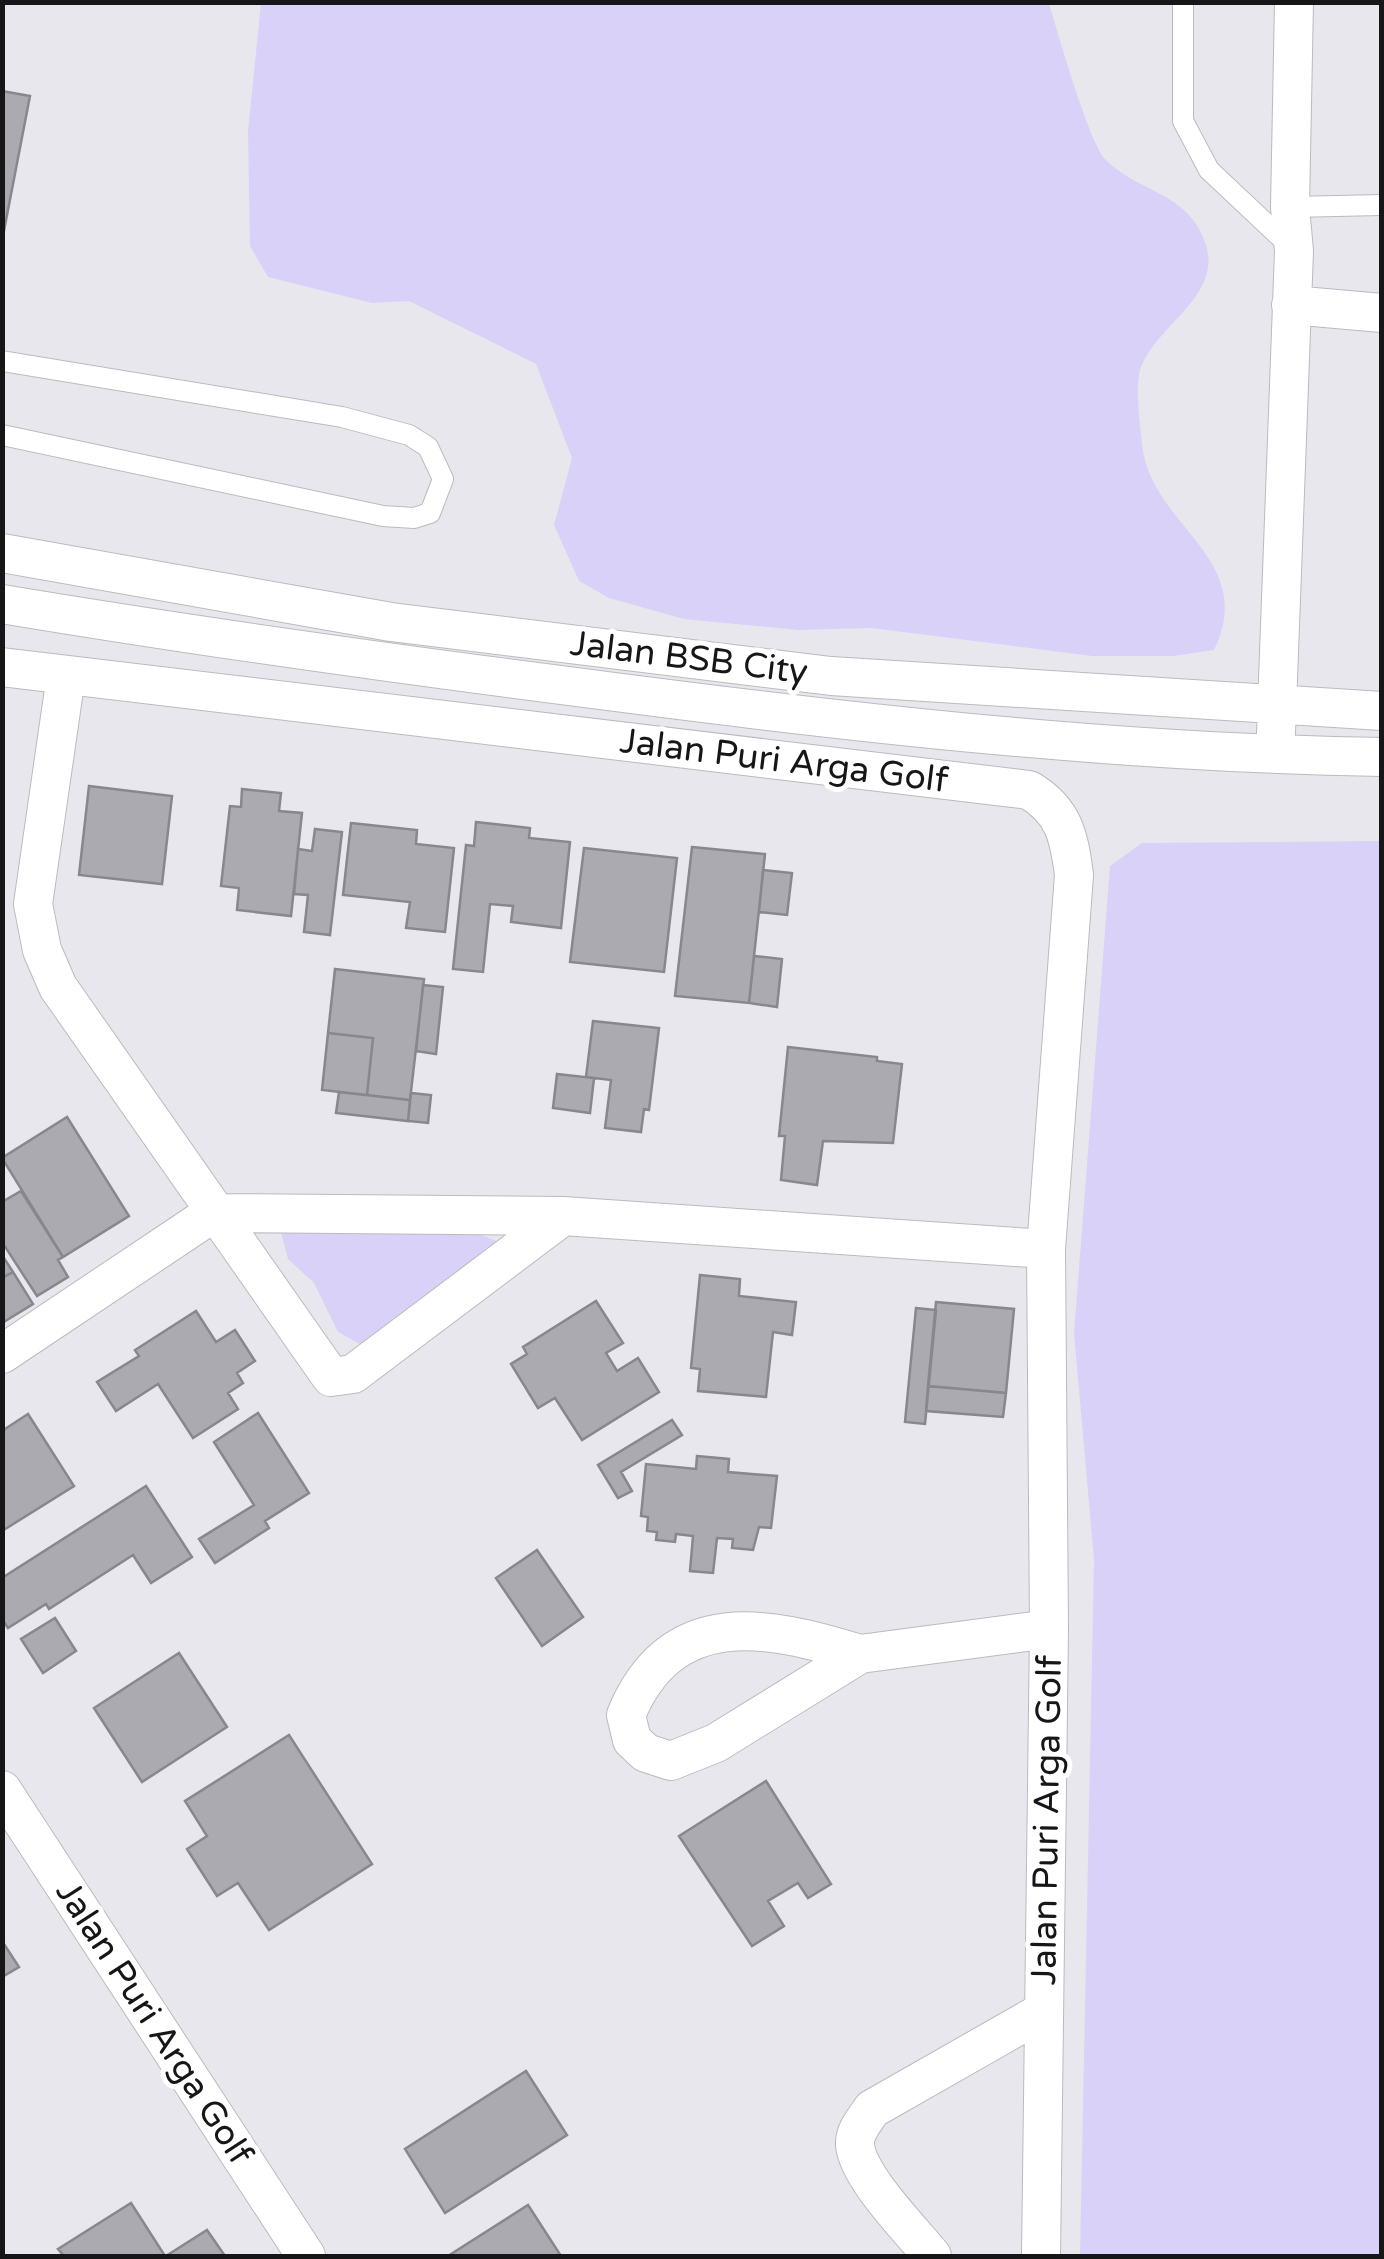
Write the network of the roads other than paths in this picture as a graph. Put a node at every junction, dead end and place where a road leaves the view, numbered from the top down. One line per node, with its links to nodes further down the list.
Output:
1 (1183, 2): 5 (lane)
2 (1294, 2): 4 (street)
3 (1382, 204): 4 (lane)
4 (1290, 207): 5 (street)
5 (1294, 251): 6 (street)
6 (1291, 304): 7 (street); 14 (street)
7 (1382, 313)
8 (2, 362): 9 (lane)
9 (2, 435)
10 (2, 553): 14 (street, Jalan BSB City)
11 (2, 604): 16 (street, Jalan BSB City)
12 (2, 668): 13 (street, Jalan Puri Arga Golf)
13 (66, 676): 18 (street); 20 (street, Jalan Puri Arga Golf)
14 (1278, 707): 15 (street, Jalan BSB City); 16 (street)
15 (1382, 711)
16 (1274, 755): 17 (street, Jalan BSB City)
17 (1382, 757)
18 (212, 1214): 19 (street); 19 (street); 21 (street)
19 (563, 1216): 20 (street)
20 (1046, 1248): 22 (street, Jalan Puri Arga Golf)
21 (2, 1354)
22 (1049, 1629): 23 (street, Jalan Puri Arga Golf); 25 (street, Jalan Puri Arga Golf)
23 (860, 1654): 23 (street, Jalan Puri Arga Golf)
24 (2, 1790): 26 (street, Jalan Puri Arga Golf)
25 (1044, 2011): 27 (street, Jalan Puri Arga Golf); 28 (street, Jalan Puri Arga Golf)
26 (306, 2256)
27 (932, 2256)
28 (1041, 2256)

